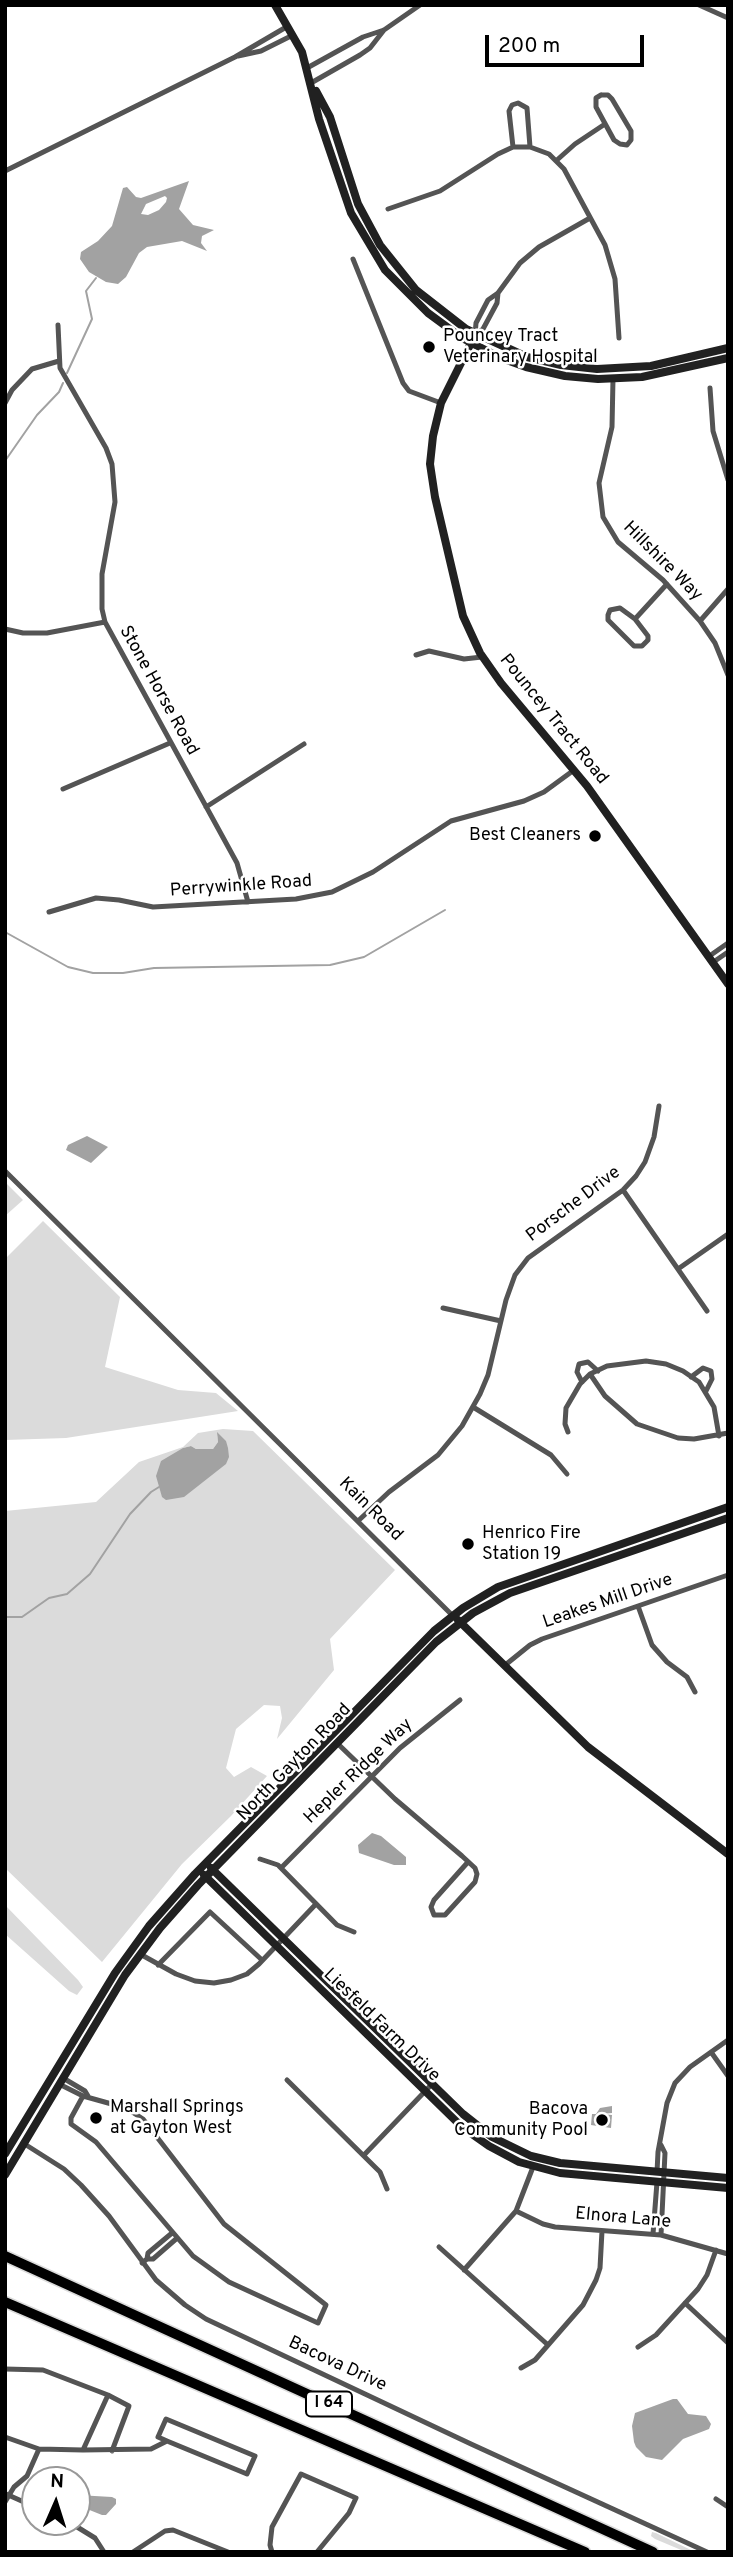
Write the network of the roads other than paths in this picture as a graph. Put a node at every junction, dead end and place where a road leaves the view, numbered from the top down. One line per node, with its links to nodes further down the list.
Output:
1 (275, 5): 5 (main road)
2 (420, 5): 6 (street)
3 (699, 5): 4 (street)
4 (728, 18)
5 (288, 26): 7 (main road); 8 (street)
6 (384, 30): 9 (street); 10 (street)
7 (293, 35): 8 (street); 9 (main road)
8 (235, 57): 15 (street)
9 (307, 68): 10 (main road)
10 (311, 83): 21 (main road)
11 (605, 124): 11 (street); 14 (street)
12 (513, 147): 13 (street); 13 (street); 16 (street)
13 (530, 147): 14 (street)
14 (556, 160): 17 (street)
15 (5, 171)
16 (388, 209)
17 (590, 218): 20 (street); 21 (street)
18 (354, 259): 28 (street)
19 (58, 325): 24 (street, Stone Horse Road)
20 (619, 338)
21 (473, 339): 22 (main road); 25 (main road); 28 (main road, Pouncey Tract Road)
22 (728, 348)
23 (728, 358): 25 (main road)
24 (59, 361): 27 (street); 34 (street, Stone Horse Road)
25 (613, 379): 30 (street, Hillshire Way)
26 (710, 388): 29 (street)
27 (5, 403)
28 (441, 403): 37 (main road, Pouncey Tract Road)
29 (728, 480)
30 (667, 584): 32 (street); 33 (street, Hillshire Way)
31 (728, 589): 33 (street)
32 (635, 619): 32 (street)
33 (700, 621): 38 (street, Hillshire Way)
34 (105, 622): 35 (street); 39 (street, Stone Horse Road)
35 (5, 629)
36 (416, 655): 37 (street)
37 (482, 657): 41 (main road, Pouncey Tract Road)
38 (728, 675)
39 (170, 743): 42 (street); 43 (street, Stone Horse Road)
40 (304, 744): 43 (street)
41 (574, 770): 44 (street, Perrywinkle Road); 48 (main road, Pouncey Tract Road)
42 (63, 789)
43 (206, 807): 44 (street, Stone Horse Road)
44 (248, 902): 45 (street, Perrywinkle Road)
45 (49, 912)
46 (728, 943): 48 (street)
47 (728, 952): 48 (street)
48 (710, 960): 49 (main road, Pouncey Tract Road)
49 (728, 984)
50 (659, 1106): 52 (street, Porsche Drive)
51 (5, 1171): 70 (street, Kain Road)
52 (623, 1190): 54 (street); 57 (street, Porsche Drive)
53 (728, 1234): 54 (street)
54 (678, 1269): 56 (street)
55 (443, 1308): 57 (street)
56 (707, 1311)
57 (501, 1321): 63 (street, Porsche Drive)
58 (598, 1371): 59 (street); 60 (street); 61 (street)
59 (590, 1374): 61 (street); 66 (street)
60 (691, 1377): 62 (street); 62 (street)
61 (582, 1382): 64 (street)
62 (706, 1391): 66 (street)
63 (473, 1408): 67 (street); 70 (street, Porsche Drive)
64 (568, 1432)
65 (728, 1433): 66 (street)
66 (719, 1436)
67 (567, 1474)
68 (728, 1507): 73 (main road, North Gayton Road)
69 (728, 1518): 74 (main road, North Gayton Road)
70 (358, 1521): 73 (street, Kain Road)
71 (728, 1576): 72 (street, Leakes Mill Drive)
72 (638, 1606): 75 (street, Leakes Mill Drive); 76 (street)
73 (453, 1616): 74 (main road, Kain Road); 84 (main road, North Gayton Road)
74 (460, 1623): 75 (main road, Kain Road); 78 (main road, North Gayton Road)
75 (504, 1666): 80 (main road, Kain Road)
76 (695, 1692)
77 (460, 1700): 79 (street, Hepler Ridge Way)
78 (337, 1743): 79 (street); 84 (main road, North Gayton Road)
79 (372, 1777): 82 (street); 83 (street, Hepler Ridge Way)
80 (728, 1854)
81 (260, 1860): 83 (street)
82 (468, 1862): 82 (street)
83 (281, 1868): 85 (street)
84 (206, 1870): 87 (main road, Liesfeld Farm Drive); 88 (main road, Liesfeld Farm Drive); 89 (main road, North Gayton Road); 99 (main road, North Gayton Road)
85 (316, 1904): 86 (street); 87 (street)
86 (354, 1932)
87 (283, 1938): 88 (street); 97 (main road, Liesfeld Farm Drive)
88 (276, 1946): 90 (street); 97 (main road, Liesfeld Farm Drive)
89 (140, 1954): 91 (street); 96 (main road, North Gayton Road)
90 (262, 1960): 91 (street); 91 (street)
91 (158, 1965)
92 (728, 2040): 93 (street)
93 (710, 2052): 94 (street); 105 (street)
94 (728, 2076)
95 (287, 2080): 102 (street)
96 (61, 2081): 98 (street); 100 (main road, North Gayton Road)
97 (429, 2088): 102 (street); 103 (main road, Liesfeld Farm Drive); 105 (main road, Liesfeld Farm Drive)
98 (85, 2096): 111 (street); 113 (street)
99 (11, 2137): 100 (street, Bacova Drive); 101 (main road, North Gayton Road)
100 (24, 2144): 104 (main road, North Gayton Road); 120 (street, Bacova Drive)
101 (5, 2154)
102 (364, 2155): 108 (street)
103 (534, 2166): 105 (main road, Liesfeld Farm Drive); 109 (street)
104 (5, 2175)
105 (660, 2176): 106 (main road, Liesfeld Farm Drive); 107 (main road, Liesfeld Farm Drive); 112 (street)
106 (728, 2178)
107 (728, 2188)
108 (387, 2189)
109 (516, 2211): 110 (street, Elnora Lane); 121 (street)
110 (601, 2231): 112 (street, Elnora Lane); 125 (street)
111 (172, 2234): 113 (street); 114 (street)
112 (657, 2234): 117 (street, Elnora Lane)
113 (177, 2239): 116 (street)
114 (161, 2242): 116 (street); 120 (street)
115 (439, 2247): 121 (street)
116 (166, 2249): 120 (street)
117 (716, 2250): 118 (street, Elnora Lane); 123 (street)
118 (728, 2253)
119 (5, 2256): 145 (highway, I 64)
120 (144, 2261): 146 (street, Bacova Drive)
121 (464, 2270): 125 (street)
122 (5, 2302): 144 (highway, I 64)
123 (685, 2303): 124 (street); 126 (street)
124 (728, 2343)
125 (548, 2345): 127 (street)
126 (638, 2347)
127 (521, 2368)
128 (5, 2369): 129 (street)
129 (108, 2396): 133 (street); 134 (street)
130 (5, 2437): 132 (street)
131 (167, 2441): 131 (street); 134 (street)
132 (39, 2449): 133 (street); 135 (street)
133 (83, 2450): 134 (street)
134 (112, 2451)
135 (6, 2497)
136 (716, 2499): 137 (street)
137 (728, 2507)
138 (91, 2536): 139 (street)
139 (104, 2552)
140 (133, 2552): 141 (street)
141 (228, 2552)
142 (272, 2552): 143 (street)
143 (317, 2552)
144 (585, 2552)
145 (653, 2552)
146 (707, 2552)

